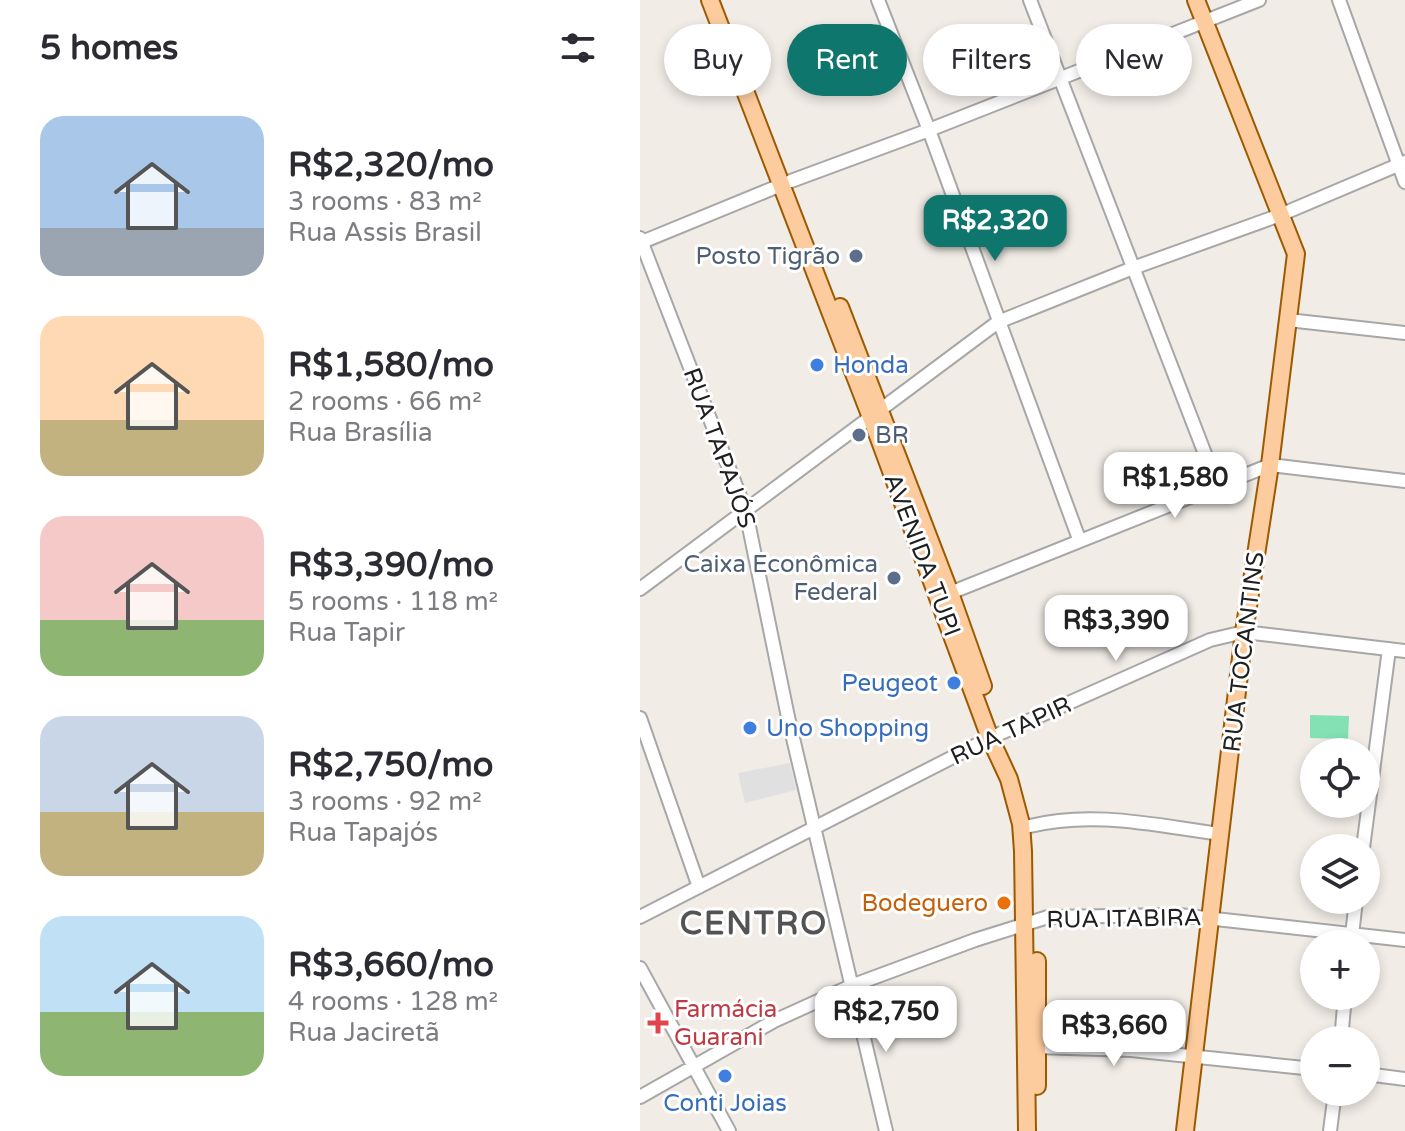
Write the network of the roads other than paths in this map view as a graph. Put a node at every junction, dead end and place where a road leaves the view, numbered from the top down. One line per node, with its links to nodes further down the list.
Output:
1 (710, 0): 13 (main road, AVENIDA TUPI)
2 (720, 0): 13 (main road, AVENIDA TUPI)
3 (878, 0): 10 (street)
4 (1030, 0): 9 (street)
5 (1196, 0): 8 (main road, RUA TOCANTINS)
6 (1259, 0): 8 (street)
7 (1339, 0): 11 (street)
8 (1205, 21): 9 (street); 14 (main road, RUA TOCANTINS)
9 (1062, 78): 10 (street); 16 (street)
10 (929, 130): 13 (street); 18 (street)
11 (1402, 163): 12 (street); 14 (street)
12 (1405, 182)
13 (786, 183): 15 (street); 20 (main road, AVENIDA TUPI)
14 (1280, 215): 16 (street); 17 (main road, RUA TOCANTINS)
15 (641, 240): 24 (street, RUA TAPAJÓS)
16 (1133, 268): 18 (street); 23 (street)
17 (1288, 320): 19 (street); 21 (main road, RUA TOCANTINS)
18 (998, 322): 20 (street); 25 (street)
19 (1405, 333)
20 (874, 414): 24 (street); 27 (main road, AVENIDA TUPI); 32 (main road, AVENIDA TUPI)
21 (1270, 465): 22 (street); 23 (street); 28 (main road, RUA TOCANTINS)
22 (1405, 481)
23 (1217, 485): 25 (street)
24 (746, 512): 26 (street); 34 (street, RUA TAPAJÓS)
25 (1079, 539): 27 (street)
26 (640, 589)
27 (950, 593): 32 (main road, AVENIDA TUPI)
28 (1244, 632): 29 (street, RUA TAPIR); 32 (street, RUA TAPIR); 35 (main road, RUA TOCANTINS)
29 (1389, 649): 30 (street, RUA TAPIR); 36 (street)
30 (1405, 651)
31 (640, 718): 37 (street)
32 (996, 736): 33 (main road, AVENIDA TUPI); 34 (street, RUA TAPIR); 40 (main road, AVENIDA TUPI)
33 (1030, 826): 35 (street); 40 (main road, AVENIDA TUPI)
34 (816, 828): 37 (street, RUA TAPIR); 45 (street, RUA TAPAJÓS)
35 (1221, 834): 39 (main road, RUA TOCANTINS)
36 (1365, 834)
37 (699, 887): 38 (street, RUA TAPIR)
38 (640, 917)
39 (1209, 917): 40 (street, RUA ITABIRA); 41 (street, RUA ITABIRA); 47 (main road, RUA TOCANTINS)
40 (1031, 922): 45 (street, RUA ITABIRA); 46 (main road, AVENIDA TUPI); 56 (main road, AVENIDA TUPI)
41 (1300, 931)
42 (1380, 940): 43 (street, RUA ITABIRA)
43 (1405, 940)
44 (640, 968): 48 (street)
45 (851, 986): 48 (street, RUA ITABIRA); 55 (street, RUA TAPAJÓS)
46 (1037, 1047): 47 (street); 57 (main road, AVENIDA TUPI)
47 (1194, 1057): 49 (street); 58 (main road, RUA TOCANTINS)
48 (695, 1067): 52 (street, RUA ITABIRA); 54 (street)
49 (1300, 1068)
50 (1380, 1076): 51 (street)
51 (1405, 1079)
52 (640, 1097)
53 (1333, 1106): 59 (street)
54 (729, 1131)
55 (886, 1131)
56 (1027, 1131)
57 (1037, 1131)
58 (1185, 1131)
59 (1330, 1131)

